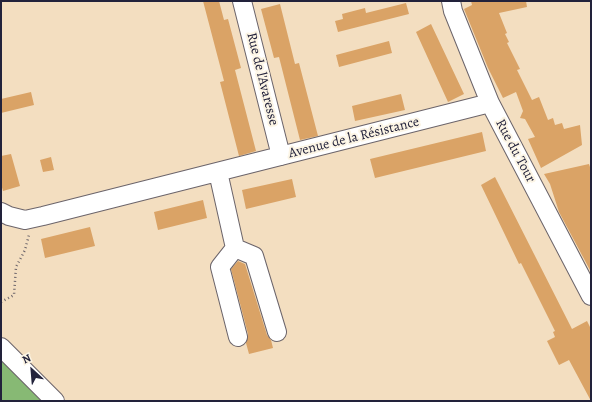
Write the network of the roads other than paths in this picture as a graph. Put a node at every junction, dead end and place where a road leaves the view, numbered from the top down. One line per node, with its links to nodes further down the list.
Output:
1 (242, 1): 4 (street, Rue de l'Avaresse)
2 (450, 1): 3 (street, Rue du Tour)
3 (490, 103): 4 (street, Avenue de la Résistance); 8 (street, Rue du Tour)
4 (281, 156): 5 (street, Avenue de la Résistance)
5 (218, 172): 6 (street, Avenue de la Résistance); 7 (street)
6 (1, 212)
7 (235, 248): 9 (street); 10 (street)
8 (591, 296)
9 (277, 332)
10 (238, 337)
11 (1, 347): 12 (street)
12 (55, 401)

